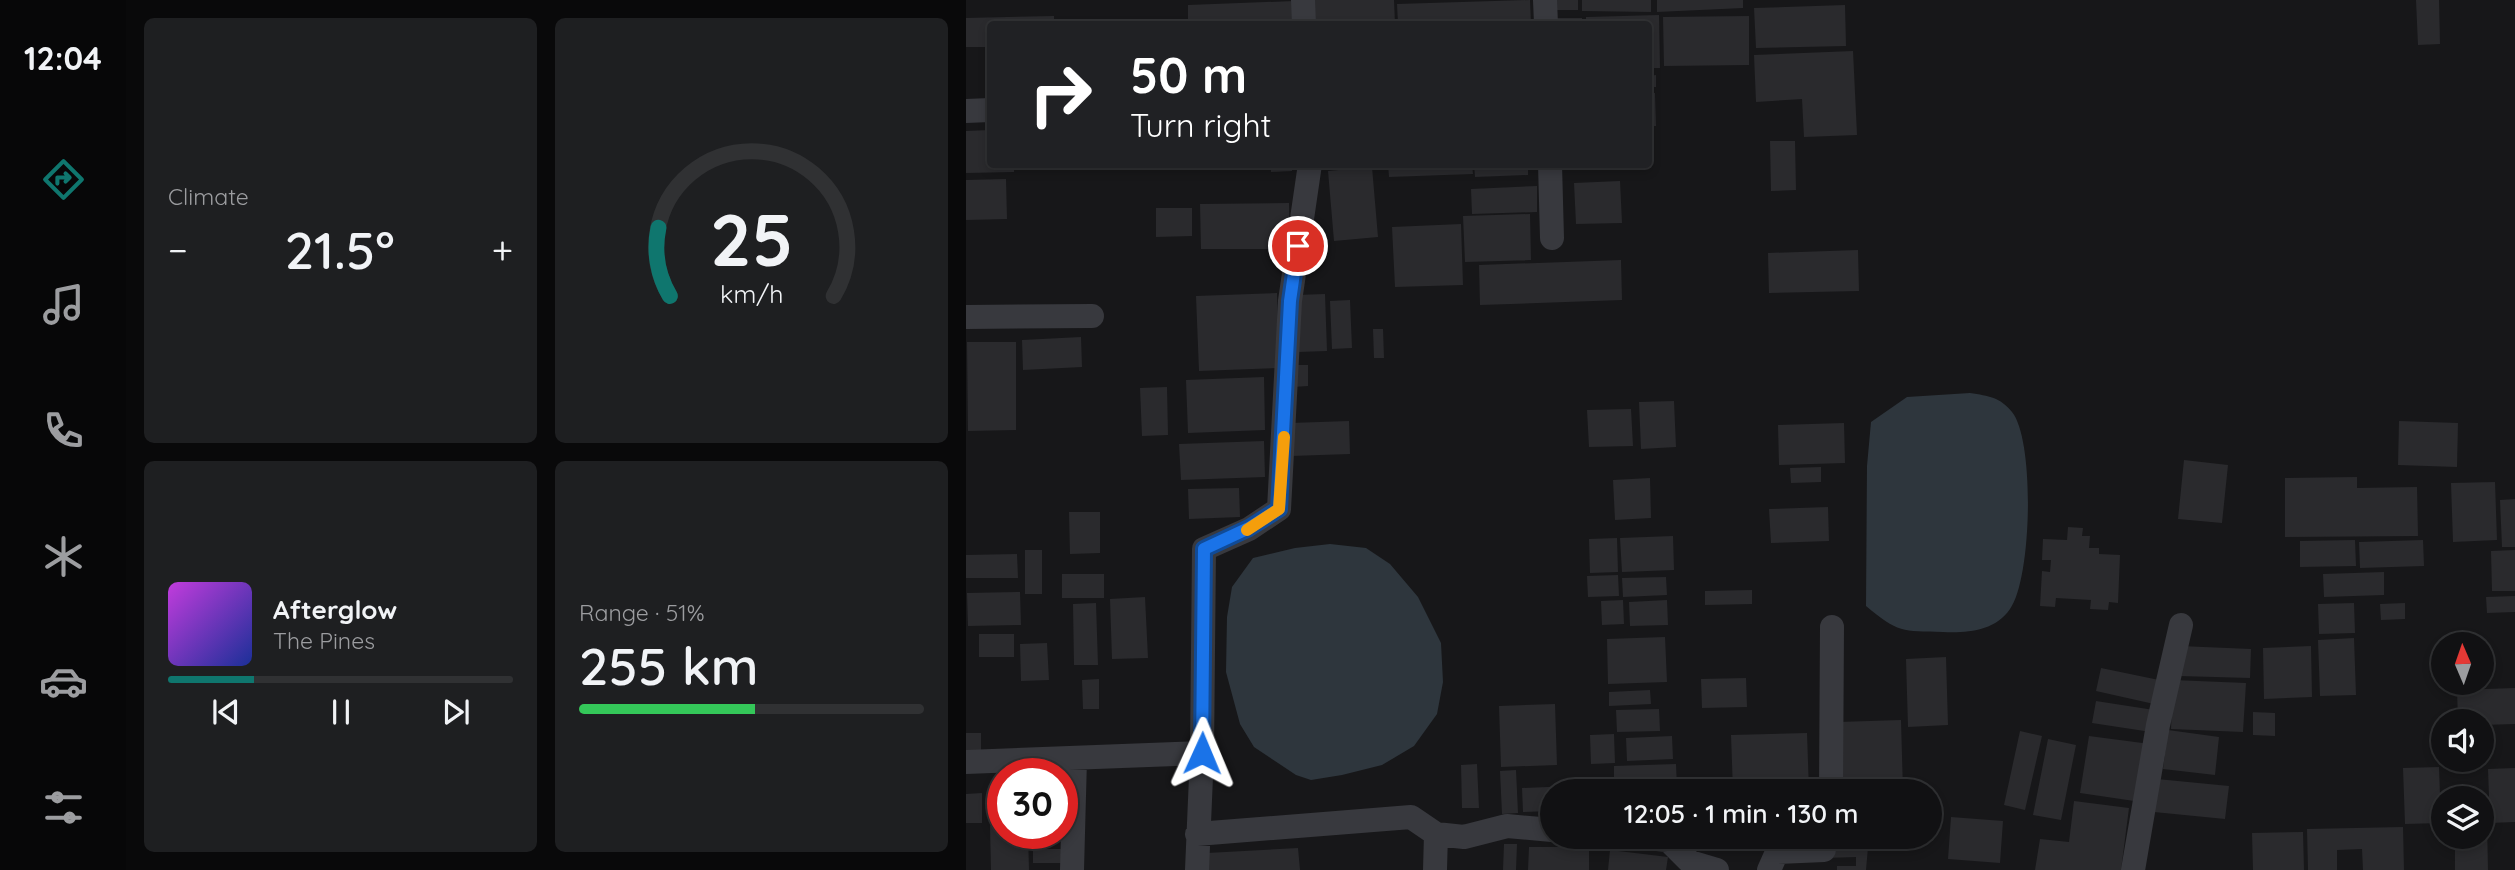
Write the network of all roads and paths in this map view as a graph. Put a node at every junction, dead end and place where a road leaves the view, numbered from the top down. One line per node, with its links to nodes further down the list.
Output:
1 (1303, 0): 3 (street)
2 (1545, 0): 4 (street)
3 (1304, 21)
4 (1545, 21)
5 (987, 110): 6 (street)
6 (966, 111)
7 (1309, 168): 14 (street)
8 (1550, 168): 9 (street)
9 (1552, 238)
10 (1092, 316): 11 (street)
11 (966, 317)
12 (2181, 625): 30 (street)
13 (1832, 626): 18 (street)
14 (1202, 753): 15 (street); 20 (street)
15 (1078, 759)
16 (987, 761): 17 (street)
17 (966, 762)
18 (1831, 779)
19 (1540, 829): 21 (street)
20 (1196, 834): 21 (street); 26 (street)
21 (1436, 834): 27 (street)
22 (1073, 849): 25 (street)
23 (1676, 849): 28 (street)
24 (1824, 849): 29 (street)
25 (1072, 870)
26 (1197, 870)
27 (1436, 870)
28 (1717, 870)
29 (1769, 870)
30 (2133, 870)

